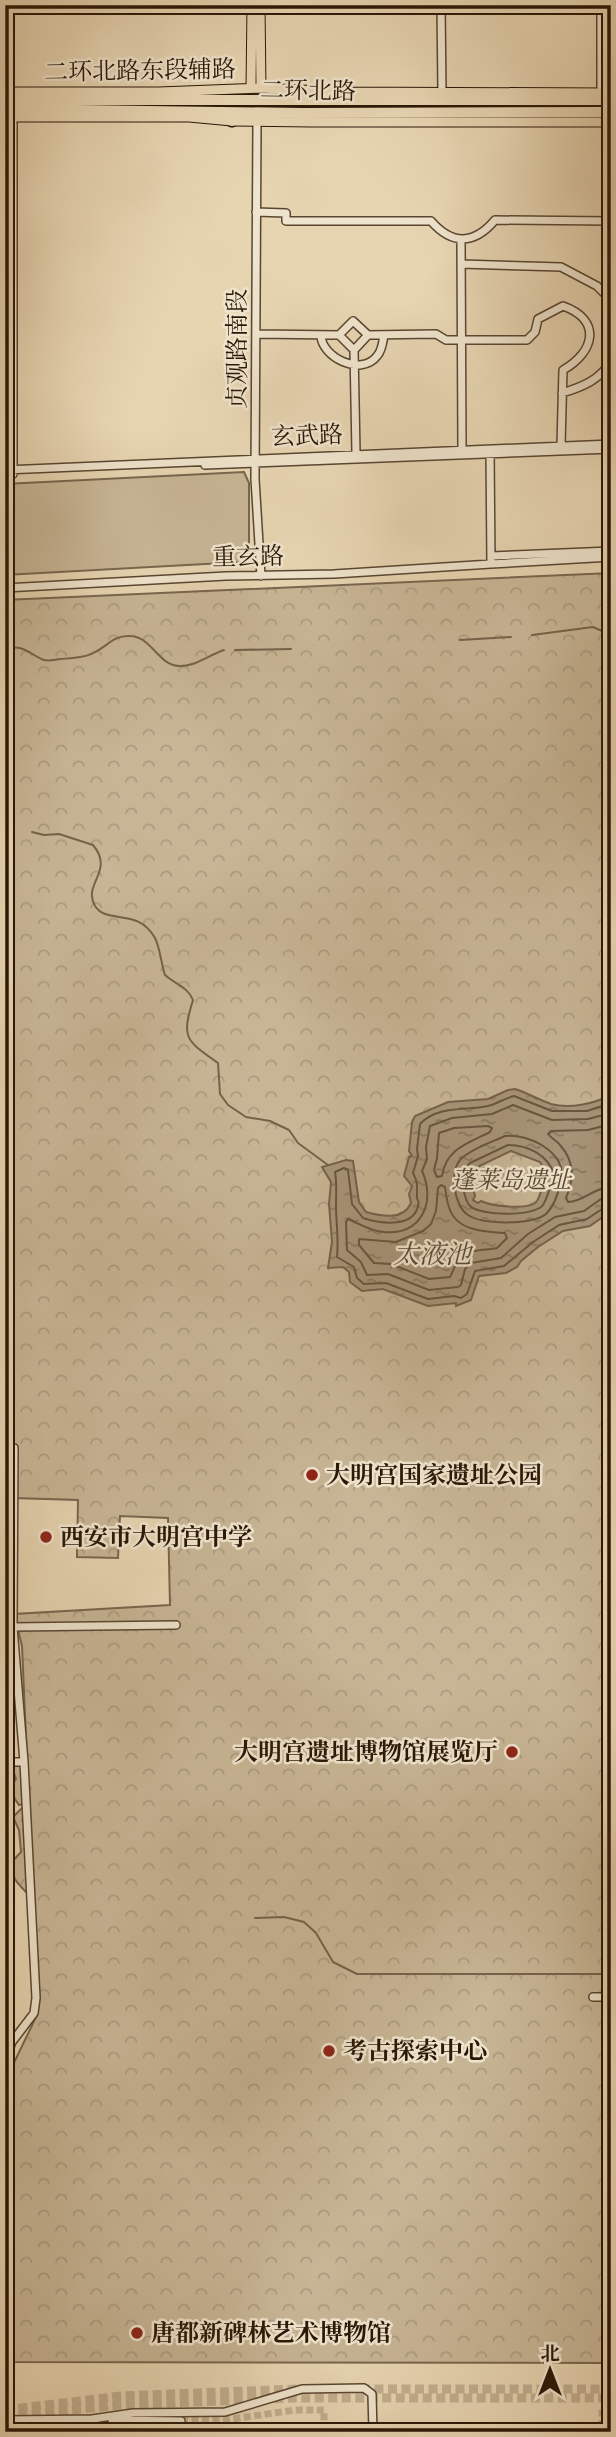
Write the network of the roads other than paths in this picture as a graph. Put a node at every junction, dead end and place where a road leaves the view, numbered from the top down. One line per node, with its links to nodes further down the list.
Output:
1 (252, 5): 5 (main road)
2 (260, 5): 5 (main road)
3 (441, 5): 9 (street)
4 (603, 5): 10 (street)
5 (256, 88): 6 (main road, 二环北路东段辅路); 7 (main road, 二环北路东段辅路)
6 (223, 89): 8 (main road, 二环北路东段辅路); 11 (main road)
7 (287, 89): 9 (main road, 二环北路东段辅路); 13 (main road)
8 (5, 92)
9 (442, 93): 10 (main road, 二环北路东段辅路)
10 (607, 95): 13 (highway, 二环北路)
11 (164, 99): 12 (highway, 二环北路); 13 (highway, 二环北路)
12 (5, 100)
13 (361, 101)
14 (205, 111): 16 (highway, 二环北路); 17 (highway, 二环北路); 18 (highway)
15 (611, 112): 16 (highway, 二环北路)
16 (303, 113): 20 (highway)
17 (8, 114): 18 (main road, 二环北路东段辅路); 23 (street)
18 (232, 121): 19 (main road, 二环北路东段辅路)
19 (257, 121): 20 (main road, 二环北路东段辅路); 22 (street, 贞观路南段)
20 (280, 122): 21 (main road, 二环北路东段辅路)
21 (611, 122)
22 (256, 212): 25 (street); 28 (street, 贞观路南段)
23 (9, 221): 45 (street)
24 (611, 221): 25 (street)
25 (461, 239): 26 (street)
26 (461, 264): 27 (street); 33 (street)
27 (611, 300)
28 (256, 334): 29 (street); 44 (street, 贞观路南段)
29 (321, 335): 30 (street); 36 (street)
30 (339, 335): 31 (street); 34 (street)
31 (368, 335): 32 (street); 34 (street)
32 (384, 335): 33 (street); 36 (street)
33 (462, 340): 37 (street); 40 (street)
34 (354, 350): 36 (street)
35 (611, 361): 37 (street)
36 (354, 364): 43 (street)
37 (562, 393): 39 (street)
38 (611, 444): 39 (street, 玄武路)
39 (561, 446): 42 (street, 玄武路)
40 (462, 449): 42 (street, 玄武路); 43 (street, 玄武路)
41 (611, 449): 42 (street, 玄武路)
42 (490, 451): 44 (street, 玄武路); 48 (street)
43 (356, 453): 44 (street, 玄武路)
44 (256, 460): 45 (street, 玄武路); 49 (street, 贞观路南段)
45 (9, 472)
46 (611, 551): 48 (street, 重玄路)
47 (611, 557): 48 (street, 重玄路)
48 (491, 560): 49 (street, 重玄路)
49 (261, 576): 50 (street, 重玄路)
50 (5, 588)
51 (10, 1447): 53 (street)
52 (176, 1625): 53 (street)
53 (13, 1627): 55 (street)
54 (5, 1762): 55 (street)
55 (24, 1762): 58 (street)
56 (593, 1997): 57 (street)
57 (611, 1997)
58 (5, 2060)
59 (92, 2419): 60 (street); 61 (street); 65 (street)
60 (5, 2420)
61 (181, 2421)
62 (5, 2431): 64 (street)
63 (182, 2431): 64 (street)
64 (95, 2432)
65 (373, 2432)

